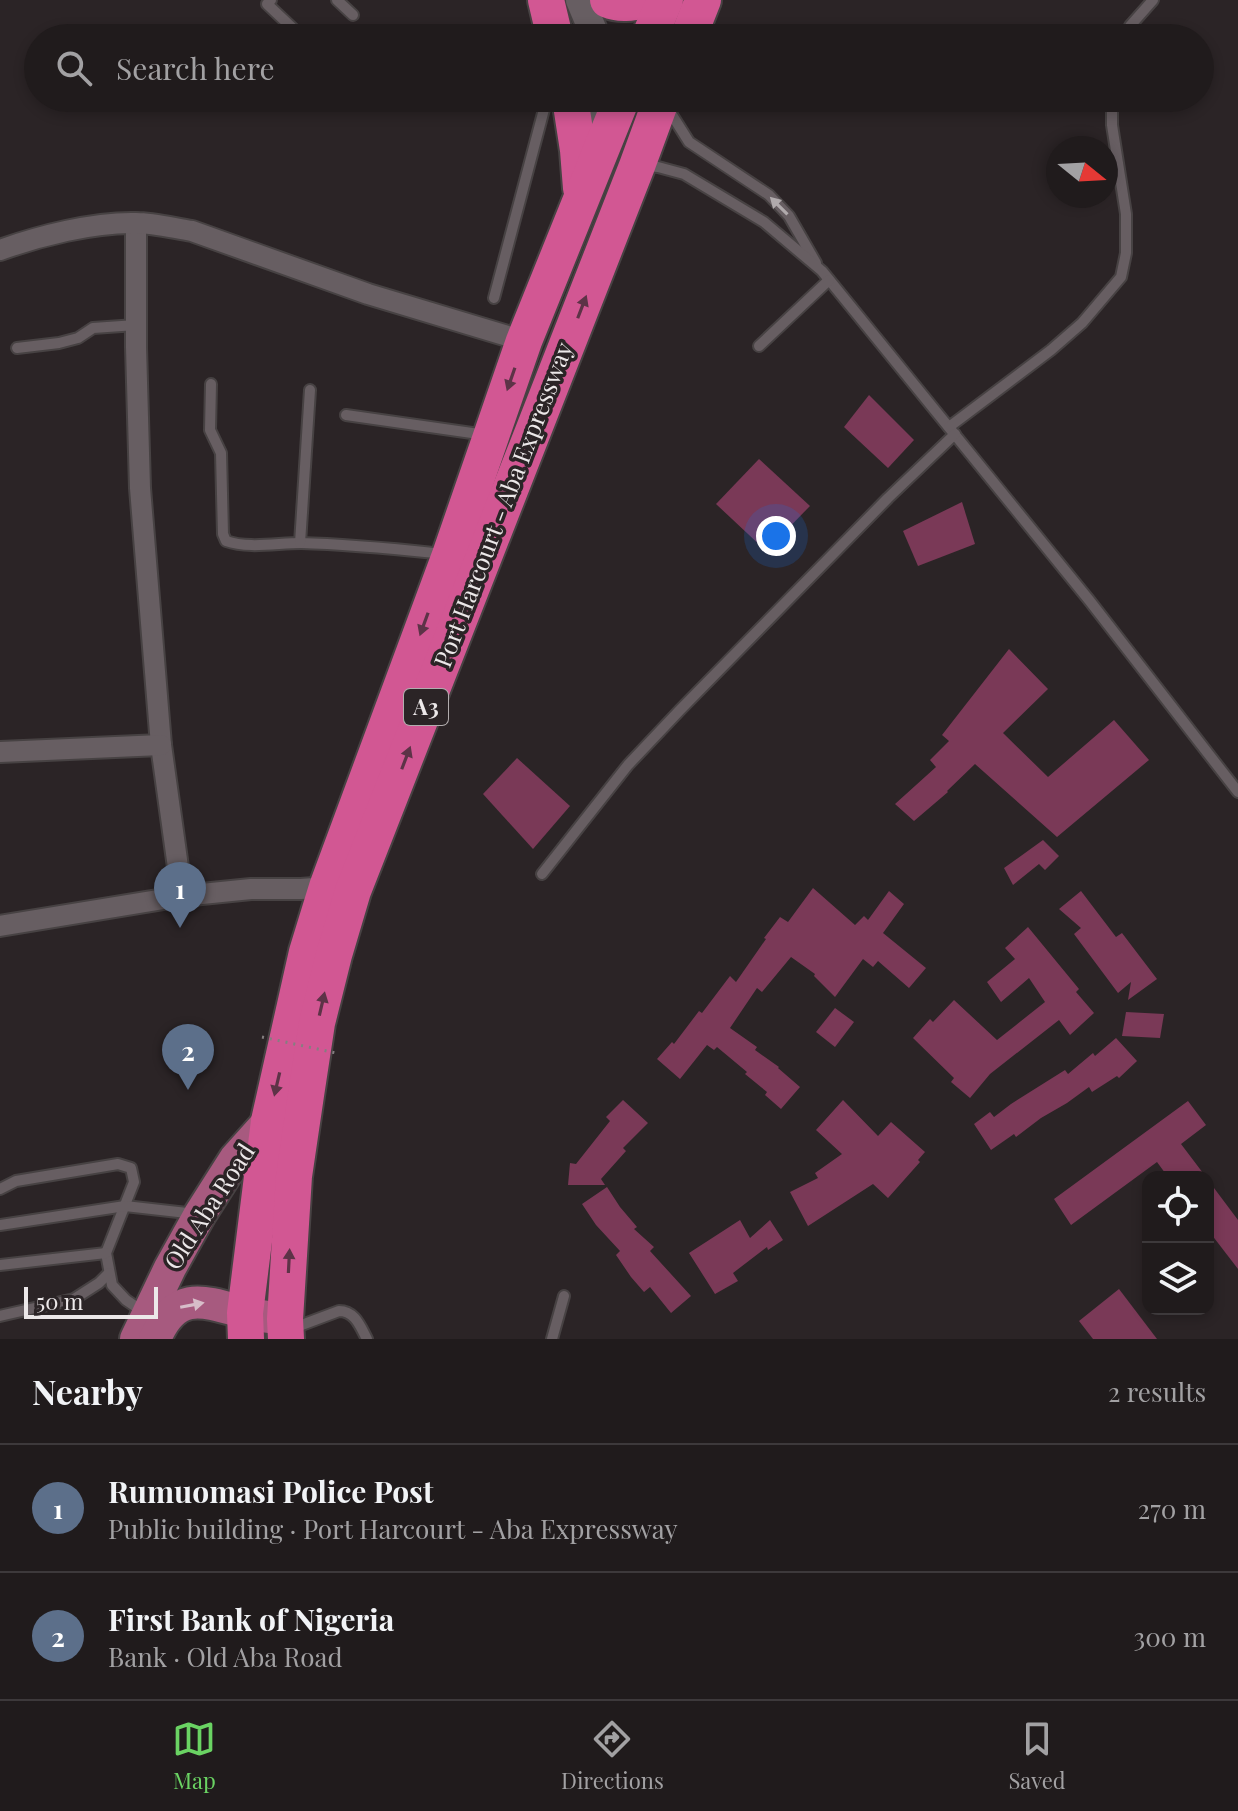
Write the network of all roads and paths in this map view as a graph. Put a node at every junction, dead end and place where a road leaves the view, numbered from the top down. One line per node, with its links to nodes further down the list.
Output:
1 (337, 0): 10 (lane)
2 (547, 0): 12 (highway); 13 (main road)
3 (580, 0): 14 (main road)
4 (608, 0): 5 (highway)
5 (644, 0)
6 (665, 0): 15 (highway)
7 (703, 0): 16 (highway)
8 (1153, 0): 17 (lane)
9 (267, 1): 11 (lane)
10 (353, 15)
11 (289, 24)
12 (552, 24)
13 (559, 24)
14 (590, 24)
15 (655, 24)
16 (694, 24)
17 (1132, 24)
18 (543, 112): 29 (lane)
19 (572, 112): 25 (highway)
20 (611, 112): 25 (highway, Port Harcourt - Aba Expressway / A3)
21 (657, 112): 24 (highway, Port Harcourt - Aba Expressway / A3)
22 (671, 112): 28 (lane, one-way to 22)
23 (1112, 112): 37 (lane)
24 (637, 166): 28 (lane); 61 (highway, Port Harcourt - Aba Expressway / A3, one-way to 24)
25 (581, 197): 31 (highway, Port Harcourt - Aba Expressway / A3)
26 (136, 223): 27 (street); 30 (street); 31 (street)
27 (0, 250)
28 (825, 276): 32 (lane); 37 (lane)
29 (494, 298)
30 (136, 325): 33 (lane); 41 (street)
31 (524, 341): 38 (highway, Port Harcourt - Aba Expressway / A3, one-way to 38)
32 (759, 346)
33 (17, 348)
34 (211, 384): 39 (lane)
35 (310, 390): 39 (lane)
36 (346, 415): 38 (lane)
37 (952, 430): 43 (lane); 44 (lane)
38 (491, 435): 40 (highway, Port Harcourt - Aba Expressway / A3)
39 (300, 543): 40 (lane)
40 (450, 555): 45 (highway, Port Harcourt - Aba Expressway / A3, one-way to 45)
41 (161, 745): 42 (street); 46 (street)
42 (0, 752)
43 (1238, 792)
44 (542, 874)
45 (327, 887): 46 (street); 50 (highway, Port Harcourt - Aba Expressway / A3, one-way to 50)
46 (182, 896): 47 (street)
47 (0, 926)
48 (262, 1037): 49 (path, bridge)
49 (336, 1053)
50 (269, 1121): 53 (main road, Old Aba Road); 60 (highway, Port Harcourt - Aba Expressway / A3)
51 (0, 1189): 52 (lane)
52 (125, 1206): 53 (lane); 54 (lane); 55 (lane)
53 (200, 1214): 62 (main road, Old Aba Road)
54 (0, 1225)
55 (106, 1253): 56 (lane); 57 (lane)
56 (0, 1265)
57 (109, 1273): 59 (lane); 62 (lane)
58 (564, 1296): 64 (lane)
59 (0, 1316)
60 (246, 1326): 61 (main road, Old Aba Road); 62 (main road, Old Aba Road, one-way to 60)
61 (286, 1330): 63 (lane)
62 (146, 1331)
63 (367, 1339)
64 (552, 1339)

